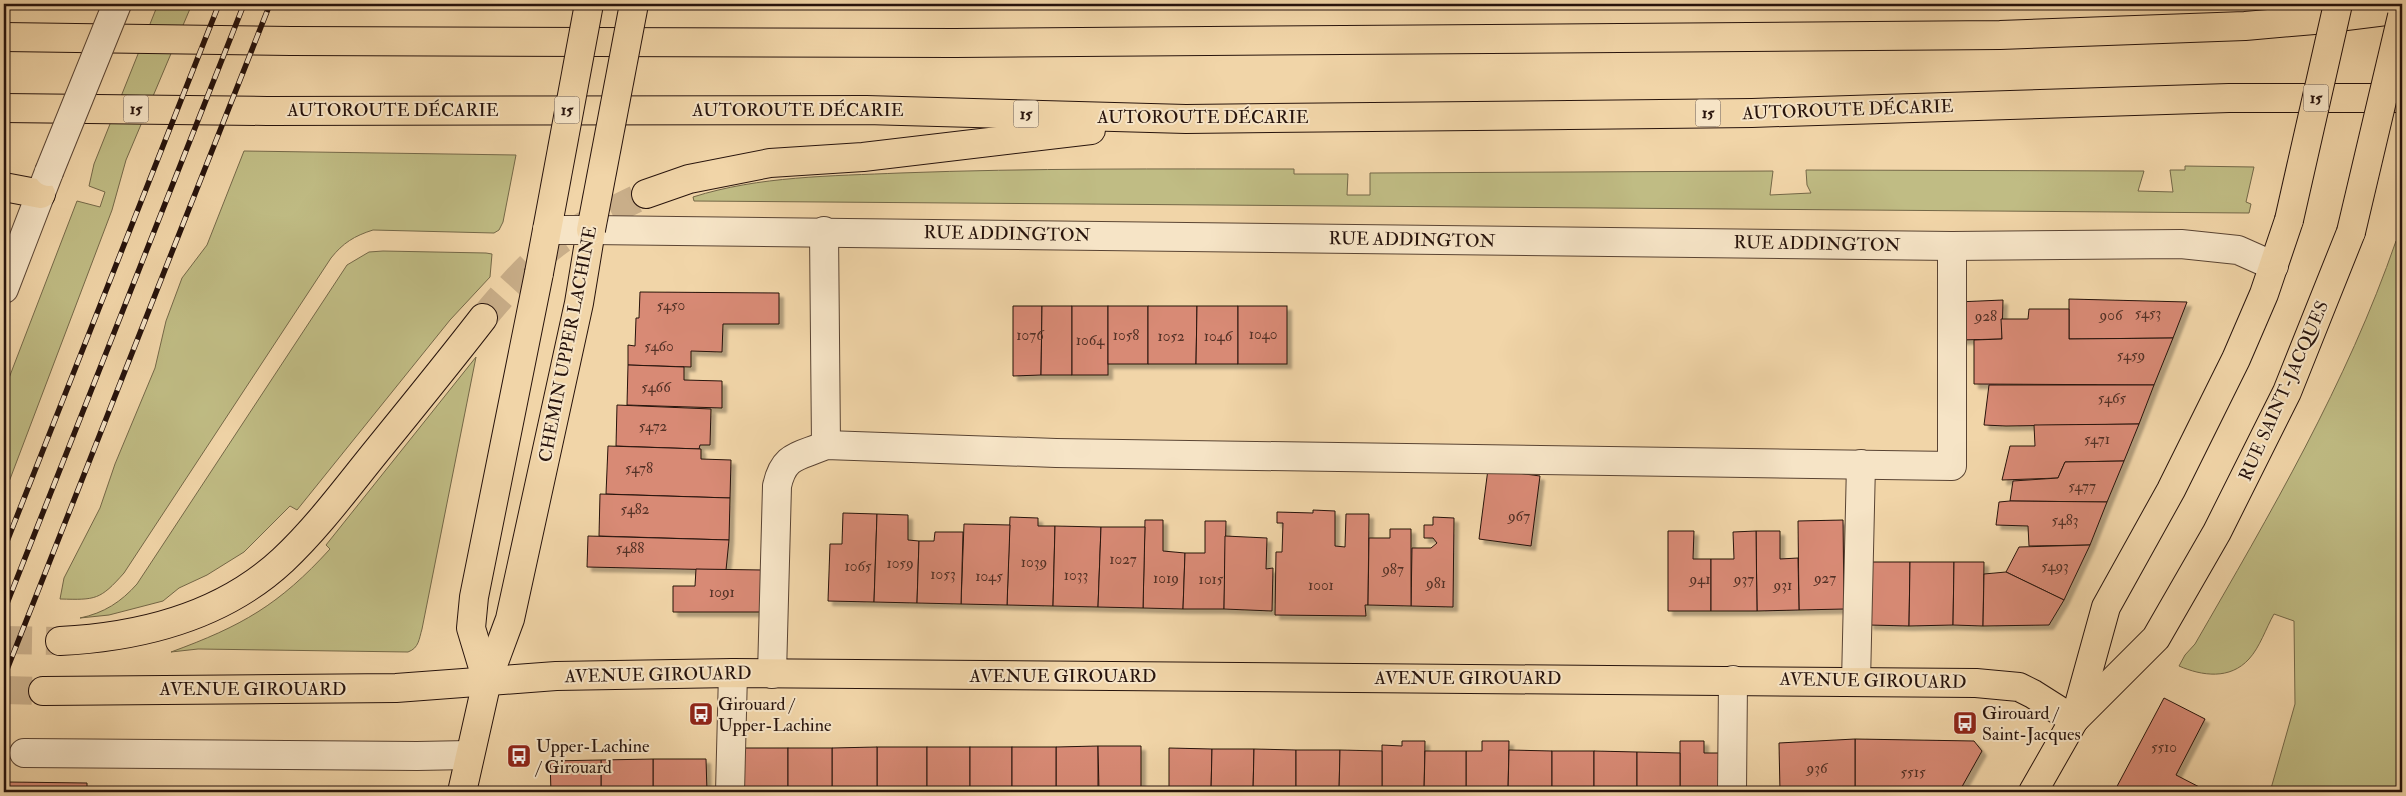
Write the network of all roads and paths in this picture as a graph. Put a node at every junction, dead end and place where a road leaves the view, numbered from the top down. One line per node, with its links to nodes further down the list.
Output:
1 (117, 4): 11 (street, bridge)
2 (589, 4): 14 (main road, bridge)
3 (634, 4): 15 (main road, CHEMIN UPPER LACHINE, bridge)
4 (2338, 4): 18 (main road, RUE SAINT-JACQUES, bridge)
5 (2402, 9): 7 (main road)
6 (2402, 16): 30 (main road, RUE SAINT-JACQUES, bridge)
7 (4, 37)
8 (2402, 98): 10 (main road, AUTOROUTE DÉCARIE / 15)
9 (4, 108): 10 (main road, AUTOROUTE DÉCARIE / 15)
10 (1186, 119): 13 (main road)
11 (45, 183): 12 (main road); 19 (street)
12 (4, 187)
13 (646, 194)
14 (547, 230): 15 (street, RUE ADDINGTON, bridge); 27 (main road, bridge)
15 (591, 230): 16 (street, RUE ADDINGTON); 27 (main road, CHEMIN UPPER LACHINE)
16 (824, 231): 17 (street, RUE ADDINGTON); 21 (street)
17 (1952, 246): 18 (street, RUE ADDINGTON); 22 (street)
18 (2274, 266): 30 (main road, RUE SAINT-JACQUES)
19 (6, 273)
20 (483, 318): 23 (main road)
21 (826, 445): 22 (street); 25 (street)
22 (1860, 464): 28 (street)
23 (60, 641)
24 (733, 673): 25 (main road, AVENUE GIROUARD); 27 (main road, AVENUE GIROUARD); 34 (street)
25 (772, 674): 26 (main road, AVENUE GIROUARD)
26 (1732, 680): 28 (main road, AVENUE GIROUARD); 35 (street)
27 (487, 681): 29 (main road, AVENUE GIROUARD); 32 (main road, CHEMIN UPPER LACHINE)
28 (1856, 682): 30 (main road, AVENUE GIROUARD)
29 (43, 690)
30 (2074, 720): 36 (main road, RUE SAINT-JACQUES)
31 (24, 753): 32 (street)
32 (469, 755): 33 (main road, CHEMIN UPPER LACHINE)
33 (462, 792)
34 (730, 792)
35 (1732, 792)
36 (2033, 792)

